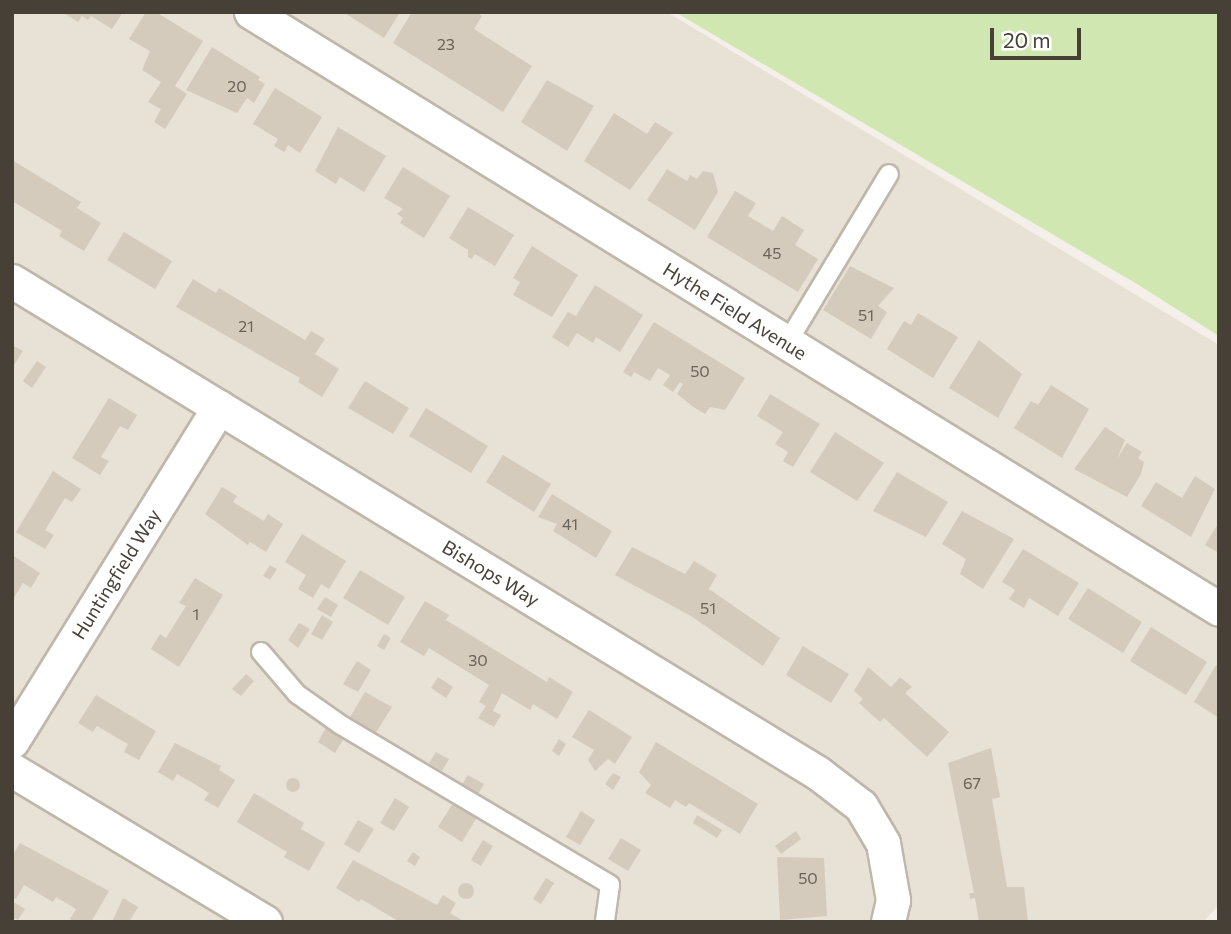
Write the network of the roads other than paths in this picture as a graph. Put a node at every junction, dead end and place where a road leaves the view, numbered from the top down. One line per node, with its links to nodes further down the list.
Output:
1 (251, 12): 4 (street, Hythe Field Avenue)
2 (889, 174): 4 (lane)
3 (12, 281): 5 (street, Bishops Way)
4 (787, 343): 6 (street, Hythe Field Avenue)
5 (219, 407): 8 (street, Huntingfield Way); 12 (street, Bishops Way)
6 (1219, 609)
7 (261, 652): 11 (lane)
8 (12, 741)
9 (12, 770): 10 (street)
10 (259, 920)
11 (605, 922)
12 (888, 922)

